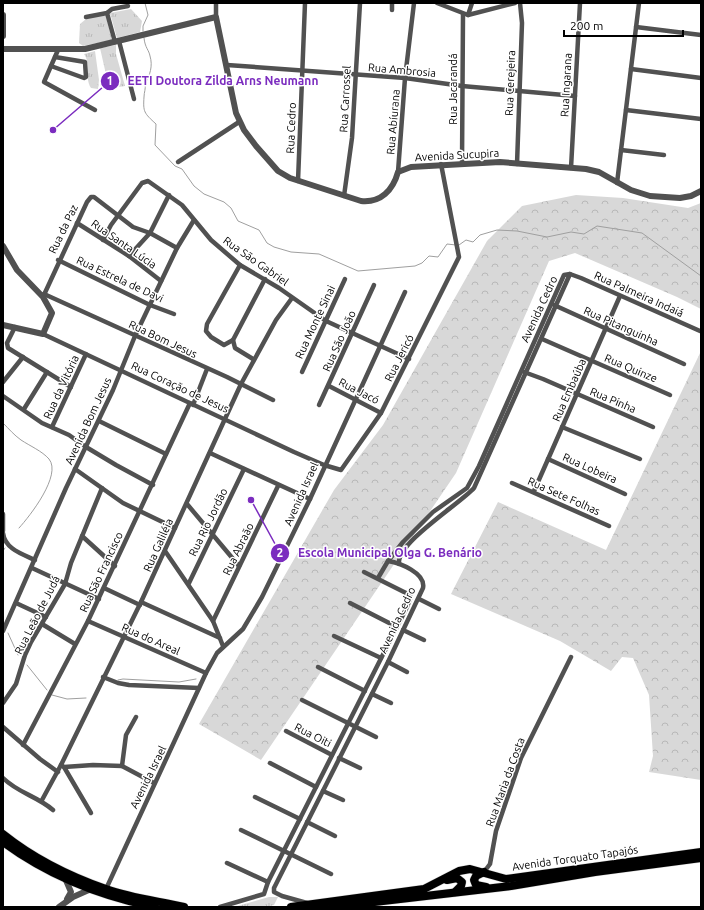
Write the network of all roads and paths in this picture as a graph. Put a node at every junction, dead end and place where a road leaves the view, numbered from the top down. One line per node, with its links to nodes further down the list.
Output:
1 (216, 3): 18 (street)
2 (305, 3): 29 (street, Rua Cedro)
3 (360, 3): 30 (street, Rua Carrossel)
4 (392, 3): 13 (street)
5 (414, 3): 31 (street, Rua Abíurana)
6 (437, 3): 15 (street)
7 (472, 3): 15 (street, Rua Jacarandá)
8 (515, 3): 15 (street)
9 (520, 3): 34 (street, Rua Cerejeira)
10 (580, 3): 35 (street, Rua Ingarana)
11 (639, 3): 19 (street)
12 (128, 6): 14 (street)
13 (392, 10)
14 (107, 13): 17 (street); 22 (street)
15 (465, 14): 33 (street, Rua Jacarandá)
16 (3, 15): 21 (street)
17 (86, 17)
18 (216, 17): 22 (street); 26 (street)
19 (636, 27): 20 (street); 28 (street)
20 (701, 35)
21 (3, 36)
22 (117, 41): 24 (street); 36 (street)
23 (3, 50): 24 (street)
24 (58, 50): 25 (street)
25 (55, 57): 27 (street); 27 (street)
26 (227, 65): 29 (street, Rua Ambrosia); 40 (street)
27 (51, 66): 37 (street)
28 (631, 69): 32 (street); 38 (street)
29 (303, 70): 30 (street, Rua Ambrosia); 49 (street, Rua Cedro)
30 (356, 75): 31 (street, Rua Ambrosia); 53 (street, Rua Carrossel)
31 (406, 78): 33 (street, Rua Ambrosia); 48 (street, Rua Abíurana)
32 (701, 78)
33 (462, 86): 34 (street, Rua Ambrosia); 44 (street, Rua Jacarandá)
34 (518, 91): 35 (street, Rua Ambrosia); 46 (street, Rua Cerejeira)
35 (575, 96): 47 (street, Rua Ingarana)
36 (134, 99)
37 (95, 110)
38 (626, 110): 39 (street); 41 (street)
39 (701, 118)
40 (239, 122): 43 (street); 49 (street)
41 (621, 150): 42 (street); 50 (street)
42 (664, 155)
43 (178, 162)
44 (462, 163): 45 (street, Avenida Sucupira); 46 (street, Avenida Sucupira)
45 (441, 164): 48 (street, Avenida Sucupira); 91 (street, Rua Jericó)
46 (517, 164): 47 (street, Avenida Sucupira)
47 (571, 168): 50 (street, Avenida Sucupira)
48 (398, 172): 53 (street)
49 (298, 181): 53 (street)
50 (617, 183): 51 (street, Avenida Sucupira)
51 (701, 191)
52 (169, 195): 54 (street, Rua São Gabriel); 55 (street, Rua São Gabriel); 57 (street)
53 (344, 196)
54 (118, 216): 56 (street, Rua da Paz); 57 (street, Rua da Paz); 58 (street)
55 (194, 220): 60 (street, Avenida Bom Jesus); 63 (street, Rua São Gabriel)
56 (77, 223): 58 (street, Rua Santa Lúcia); 62 (street, Rua da Paz)
57 (150, 233): 60 (street, Rua da Paz); 61 (street)
58 (103, 240): 61 (street, Rua Santa Lúcia)
59 (3, 246): 70 (street)
60 (177, 248): 67 (street, Avenida Bom Jesus)
61 (129, 256): 67 (street, Rua Santa Lúcia)
62 (58, 260): 70 (street, Rua da Paz); 74 (street, Rua Estrela de Davi)
63 (240, 265): 65 (street, Rua São Gabriel); 86 (street)
64 (570, 274): 71 (street, Rua Palmeira Indaiá); 73 (street, Avenida Cedro); 75 (street, Avenida Cedro)
65 (265, 279): 72 (street, Rua São Gabriel); 86 (street)
66 (345, 280): 77 (street, Rua Monte Sinai)
67 (161, 282): 74 (street, Avenida Bom Jesus)
68 (374, 285): 82 (street, Rua São João)
69 (405, 292): 87 (street, Avenida Israel)
70 (43, 295): 83 (street); 84 (street, Rua Bom Jesus)
71 (620, 296): 80 (street, Rua Embaúba); 81 (street, Rua Palmeira Indaiá)
72 (292, 298): 77 (street, Rua São Gabriel); 90 (street, Rua Galiléia)
73 (550, 304): 75 (street, Rua Pitanguinha); 96 (street, Avenida Cedro)
74 (150, 305): 76 (street, Rua Estrela de Davi); 84 (street, Avenida Bom Jesus)
75 (556, 306): 80 (street, Rua Pitanguinha); 85 (street, Avenida Cedro)
76 (174, 314)
77 (326, 321): 82 (street, Rua São Gabriel); 98 (street, Rua Monte Sinai)
78 (3, 325): 79 (street, Rua Coração de Jesus)
79 (15, 327): 83 (street, Rua Coração de Jesus); 89 (street)
80 (606, 329): 92 (street, Rua Embaúba); 93 (street, Rua Pitanguinha)
81 (700, 331)
82 (353, 332): 87 (street, Rua São Gabriel); 102 (street, Rua São João)
83 (43, 334): 88 (street, Rua Coração de Jesus)
84 (135, 336): 94 (street, Rua Bom Jesus); 95 (street, Avenida Bom Jesus)
85 (542, 339): 92 (street, Rua Quinze); 99 (street, Avenida Cedro)
86 (233, 340): 90 (street)
87 (380, 345): 91 (street, Rua São Gabriel); 107 (street, Avenida Israel)
88 (86, 354): 95 (street, Rua Coração de Jesus); 103 (street, Rua da Vitória)
89 (24, 357): 97 (street); 100 (street)
90 (253, 359): 101 (street, Rua Galiléia)
91 (409, 359): 112 (street, Rua Jericó)
92 (592, 361): 104 (street, Rua Embaúba); 105 (street, Rua Quinze)
93 (684, 364)
94 (207, 369): 101 (street, Rua Bom Jesus); 109 (street, Rua São Francisco)
95 (121, 371): 109 (street, Rua Coração de Jesus); 114 (street, Avenida Bom Jesus)
96 (520, 371): 99 (street, Rua Pinha); 119 (street, Avenida Cedro)
97 (47, 372): 103 (street); 111 (street)
98 (302, 372)
99 (526, 373): 104 (street, Rua Pinha); 120 (street, Avenida Cedro)
100 (3, 382)
101 (241, 384): 108 (street, Rua Bom Jesus); 113 (street, Rua Galiléia)
102 (329, 386): 107 (street, Rua Jacó); 110 (street, Rua São João)
103 (71, 387): 115 (street, Rua da Vitória)
104 (576, 394): 116 (street, Rua Embaúba); 117 (street, Rua Pinha)
105 (670, 395)
106 (3, 396): 111 (street)
107 (355, 399): 112 (street, Rua Jacó); 125 (street, Avenida Israel)
108 (273, 400)
109 (192, 404): 113 (street, Rua Coração de Jesus); 122 (street, Rua São Francisco)
110 (319, 405)
111 (24, 409): 115 (street)
112 (381, 412): 128 (street, Rua Jericó)
113 (225, 419): 121 (street, Rua Galiléia); 125 (street, Rua Coração de Jesus)
114 (99, 421): 118 (street, Avenida Bom Jesus); 122 (street)
115 (52, 427): 118 (street)
116 (562, 427): 123 (street, Rua Embaúba); 124 (street)
117 (653, 427)
118 (86, 447): 126 (street, Avenida Bom Jesus); 130 (street)
119 (486, 448): 120 (street); 137 (street, Avenida Cedro)
120 (492, 450): 139 (street, Avenida Cedro)
121 (210, 453): 127 (street); 136 (street, Rua Galiléia)
122 (166, 454): 130 (street, Rua São Francisco)
123 (548, 459): 133 (street, Rua Embaúba); 134 (street, Rua Lobeira)
124 (640, 459)
125 (324, 465): 128 (street, Rua Coração de Jesus); 135 (street, Avenida Israel)
126 (75, 469): 132 (street); 147 (street, Avenida Bom Jesus)
127 (244, 469): 131 (street); 144 (street, Rua Rio Jordão)
128 (336, 469)
129 (512, 483): 133 (street, Rua Sete Folhas)
130 (153, 485): 138 (street, Rua São Francisco)
131 (278, 486): 135 (street); 151 (street, Rua Abraão)
132 (102, 488): 138 (street); 145 (street, Rua Leão de Judá)
133 (534, 492): 141 (street, Rua Sete Folhas)
134 (625, 494)
135 (310, 499): 178 (street, Avenida Israel)
136 (187, 504): 142 (street, Rua Galiléia); 144 (street)
137 (440, 508): 139 (street); 148 (street, Avenida Cedro)
138 (140, 512): 142 (street); 150 (street, Rua São Francisco)
139 (443, 512): 149 (street, Avenida Cedro)
140 (3, 514): 143 (street)
141 (609, 526)
142 (175, 528): 146 (street, Rua Galiléia)
143 (3, 532): 147 (street)
144 (212, 535): 151 (street); 155 (street, Rua Rio Jordão)
145 (82, 536): 150 (street); 156 (street, Rua Leão de Judá)
146 (165, 551): 155 (street); 164 (street, Rua Galiléia)
147 (35, 560): 152 (street, Avenida Bom Jesus)
148 (388, 561): 149 (street); 154 (street, Avenida Cedro)
149 (399, 564): 158 (street, Avenida Cedro)
150 (115, 566): 157 (street, Rua São Francisco)
151 (239, 566): 168 (street, Rua Abraão)
152 (32, 568): 156 (street); 162 (street, Avenida Bom Jesus)
153 (364, 572): 154 (street)
154 (378, 578): 159 (street, Avenida Cedro)
155 (188, 583): 168 (street)
156 (65, 584): 160 (street); 166 (street, Rua Leão de Judá)
157 (104, 588): 160 (street, Rua São Francisco); 164 (street)
158 (421, 591): 159 (street); 161 (street, Avenida Cedro)
159 (410, 595): 170 (street, Avenida Cedro)
160 (99, 599): 167 (street, Rua São Francisco)
161 (418, 599): 165 (street); 171 (street, Avenida Cedro)
162 (16, 603): 166 (street); 172 (street, Avenida Bom Jesus)
163 (350, 603): 170 (street)
164 (141, 604): 174 (street, Rua Galiléia); 175 (street)
165 (439, 609)
166 (46, 617): 169 (street, Rua Leão de Judá)
167 (88, 621): 174 (street, Rua do Areal); 177 (street, Rua São Francisco)
168 (213, 621): 175 (street)
169 (42, 624): 177 (street); 190 (street, Rua Leão de Judá)
170 (397, 627): 180 (street, Avenida Cedro)
171 (403, 630): 176 (street); 181 (street, Avenida Cedro)
172 (3, 631)
173 (334, 636): 180 (street)
174 (124, 637): 184 (street, Rua do Areal); 185 (street, Rua Galiléia)
175 (220, 638): 178 (street)
176 (424, 640)
177 (75, 644): 198 (street, Rua São Francisco)
178 (223, 646): 184 (street, Avenida Israel)
179 (571, 657): 226 (street, Rua Maria da Costa)
180 (381, 658): 187 (street, Avenida Cedro)
181 (388, 662): 183 (street); 188 (street, Avenida Cedro)
182 (318, 667): 187 (street)
183 (407, 672)
184 (206, 673): 186 (street, Avenida Israel)
185 (103, 677): 186 (street); 202 (street, Rua Galiléia)
186 (199, 688): 207 (street, Avenida Israel)
187 (365, 691): 193 (street, Avenida Cedro)
188 (372, 694): 191 (street); 194 (street, Avenida Cedro)
189 (302, 700): 193 (street)
190 (3, 703)
191 (391, 703)
192 (136, 717): 203 (street)
193 (349, 723): 194 (street); 199 (street, Avenida Cedro)
194 (356, 726): 197 (street); 200 (street, Avenida Cedro)
195 (3, 727): 198 (street)
196 (286, 731): 199 (street, Rua Oiti)
197 (376, 737)
198 (23, 745): 205 (street)
199 (332, 755): 208 (street, Avenida Cedro)
200 (339, 758): 204 (street, Rua Oiti); 209 (street, Avenida Cedro)
201 (270, 763): 208 (street)
202 (63, 766): 203 (street); 205 (street, Rua Galiléia); 214 (street)
203 (122, 766): 207 (street)
204 (360, 768)
205 (58, 772): 211 (street, Rua Galiléia)
206 (3, 778): 211 (street)
207 (154, 783): 233 (street, Avenida Israel)
208 (316, 787): 215 (street, Avenida Cedro)
209 (323, 791): 212 (street); 216 (street, Avenida Cedro)
210 (255, 797): 215 (street)
211 (42, 800): 213 (street)
212 (343, 800)
213 (53, 810)
214 (90, 813)
215 (300, 819): 221 (street, Avenida Cedro)
216 (307, 822): 219 (street); 223 (street, Avenida Cedro)
217 (241, 830): 221 (street)
218 (3, 834): 233 (highway)
219 (335, 836)
220 (3, 842): 228 (highway)
221 (285, 851): 223 (street); 229 (street, Avenida Cedro)
222 (701, 852): 226 (highway, Avenida Torquato Tapajós)
223 (292, 854): 227 (street); 235 (street, Avenida Cedro)
224 (701, 858): 231 (highway, Avenida Torquato Tapajós)
225 (227, 863): 229 (street)
226 (484, 872): 230 (highway, Avenida Torquato Tapajós); 231 (highway)
227 (331, 874)
228 (65, 878): 232 (highway); 236 (street)
229 (268, 882): 239 (street, Avenida Cedro)
230 (435, 884): 234 (highway); 235 (highway, Avenida Torquato Tapajós)
231 (494, 888): 234 (highway, Avenida Torquato Tapajós)
232 (90, 889): 236 (street); 237 (highway)
233 (106, 889): 238 (highway)
234 (455, 892): 241 (highway, Avenida Torquato Tapajós)
235 (312, 904): 240 (highway, Avenida Torquato Tapajós)
236 (61, 905)
237 (155, 907)
238 (184, 907)
239 (220, 907)
240 (291, 907)
241 (332, 907)

